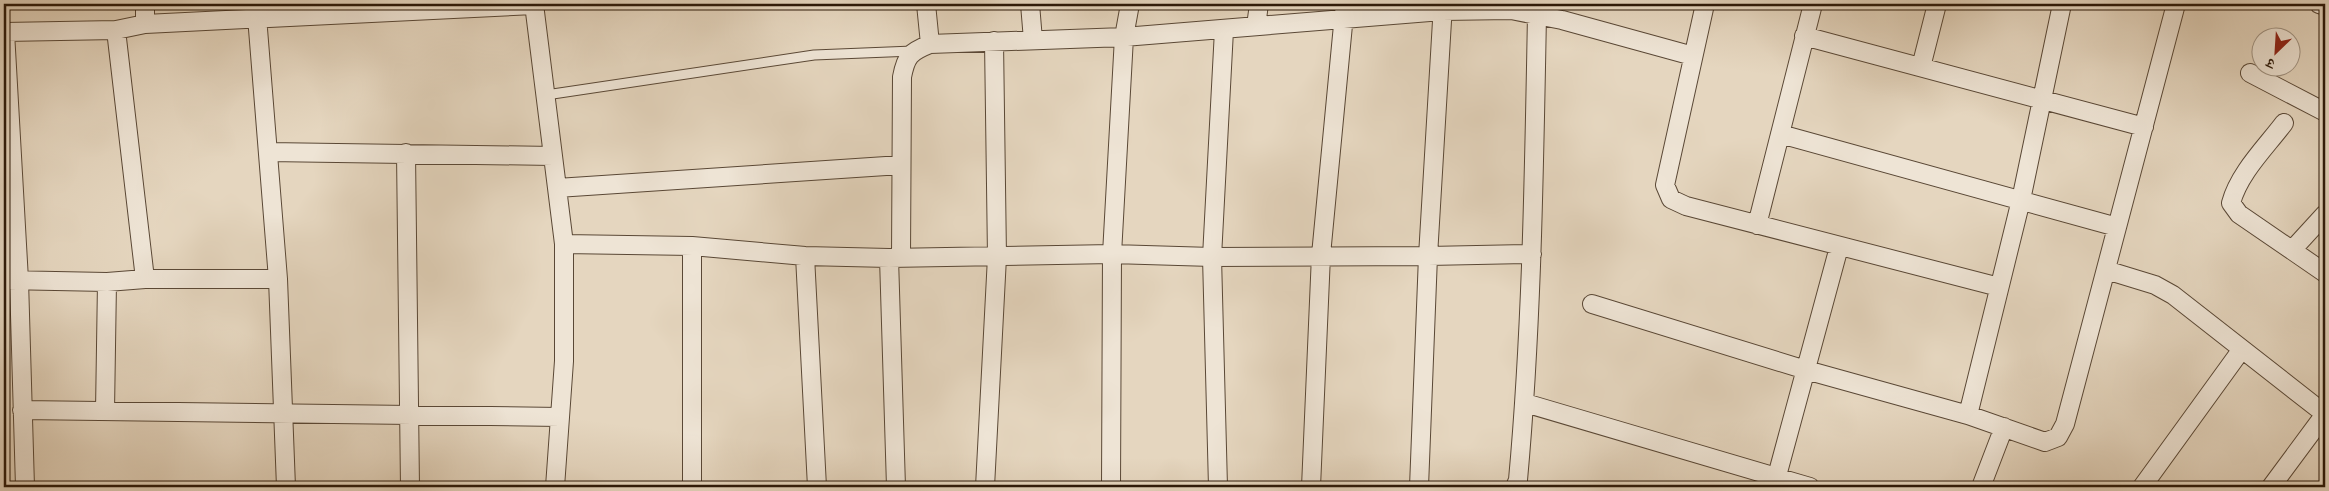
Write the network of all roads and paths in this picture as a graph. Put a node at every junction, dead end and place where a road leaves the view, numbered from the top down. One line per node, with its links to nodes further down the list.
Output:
1 (145, 4): 20 (street)
2 (534, 4): 15 (street); 34 (street)
3 (926, 4): 29 (street)
4 (1030, 4): 27 (street)
5 (1130, 4): 26 (street)
6 (1259, 4): 21 (street)
7 (1706, 4): 31 (street)
8 (1812, 4): 25 (street)
9 (1937, 4): 32 (street)
10 (2176, 4): 38 (street)
11 (2319, 4): 13 (street)
12 (2057, 5): 35 (street)
13 (2325, 6)
14 (1443, 7): 17 (street); 19 (street); 57 (street)
15 (384, 8): 16 (street)
16 (256, 11): 20 (street); 40 (street)
17 (1344, 11): 21 (street); 56 (street)
18 (1562, 12): 19 (street); 31 (street)
19 (1537, 15): 54 (street)
20 (145, 24): 22 (street)
21 (1256, 26): 23 (street)
22 (116, 30): 24 (street); 63 (street)
23 (1224, 30): 26 (street); 58 (street)
24 (4, 32): 65 (street)
25 (1804, 36): 32 (street); 39 (street)
26 (1124, 37): 27 (street); 53 (street)
27 (1033, 40): 28 (street)
28 (994, 41): 29 (street); 60 (street)
29 (930, 44): 30 (street)
30 (913, 51): 34 (lane); 43 (street)
31 (1693, 56): 47 (street)
32 (1922, 67): 35 (street)
33 (2250, 72): 36 (street)
34 (546, 95): 42 (street)
35 (2042, 100): 38 (street); 45 (street)
36 (2325, 112)
37 (2284, 123): 52 (street)
38 (2144, 127): 48 (street)
39 (1780, 134): 45 (street); 47 (street)
40 (268, 152): 41 (street); 64 (street)
41 (406, 153): 42 (street); 77 (street)
42 (553, 156): 44 (street)
43 (901, 165): 44 (street); 59 (street)
44 (557, 188): 49 (street)
45 (2021, 200): 48 (street); 67 (street)
46 (2325, 214): 52 (street)
47 (1757, 225): 51 (street)
48 (2117, 227): 61 (street)
49 (564, 244): 50 (street); 78 (street)
50 (692, 246): 55 (street); 85 (street)
51 (1839, 246): 67 (street); 70 (street)
52 (2293, 249): 62 (street)
53 (1112, 254): 58 (street); 60 (street); 89 (street)
54 (1532, 254): 57 (street); 71 (street)
55 (804, 256): 59 (street); 86 (street)
56 (1321, 256): 57 (street); 58 (street); 91 (street)
57 (1428, 256): 92 (street)
58 (1212, 257): 90 (street)
59 (895, 258): 60 (street); 87 (street)
60 (997, 258): 88 (street)
61 (2106, 270): 69 (street); 79 (street)
62 (2325, 273)
63 (146, 279): 64 (street); 66 (street)
64 (278, 279): 74 (street)
65 (11, 280): 66 (street); 72 (street)
66 (107, 282): 73 (street)
67 (1999, 287): 76 (street)
68 (1592, 304): 70 (street)
69 (2242, 349): 75 (street); 96 (street)
70 (1806, 370): 76 (street); 80 (street)
71 (1525, 403): 80 (street); 93 (street)
72 (22, 410): 73 (street); 81 (street)
73 (105, 411): 74 (street)
74 (284, 414): 77 (street); 82 (street)
75 (2325, 414): 97 (street)
76 (1968, 415): 79 (street)
77 (409, 416): 78 (street); 83 (street)
78 (560, 417): 84 (street)
79 (2004, 427): 95 (street)
80 (1775, 482): 94 (street)
81 (25, 487)
82 (286, 487)
83 (410, 487)
84 (555, 487)
85 (692, 487)
86 (817, 487)
87 (896, 487)
88 (985, 487)
89 (1111, 487)
90 (1218, 487)
91 (1311, 487)
92 (1419, 487)
93 (1516, 487)
94 (1810, 487)
95 (1981, 487)
96 (2142, 487)
97 (2271, 487)

